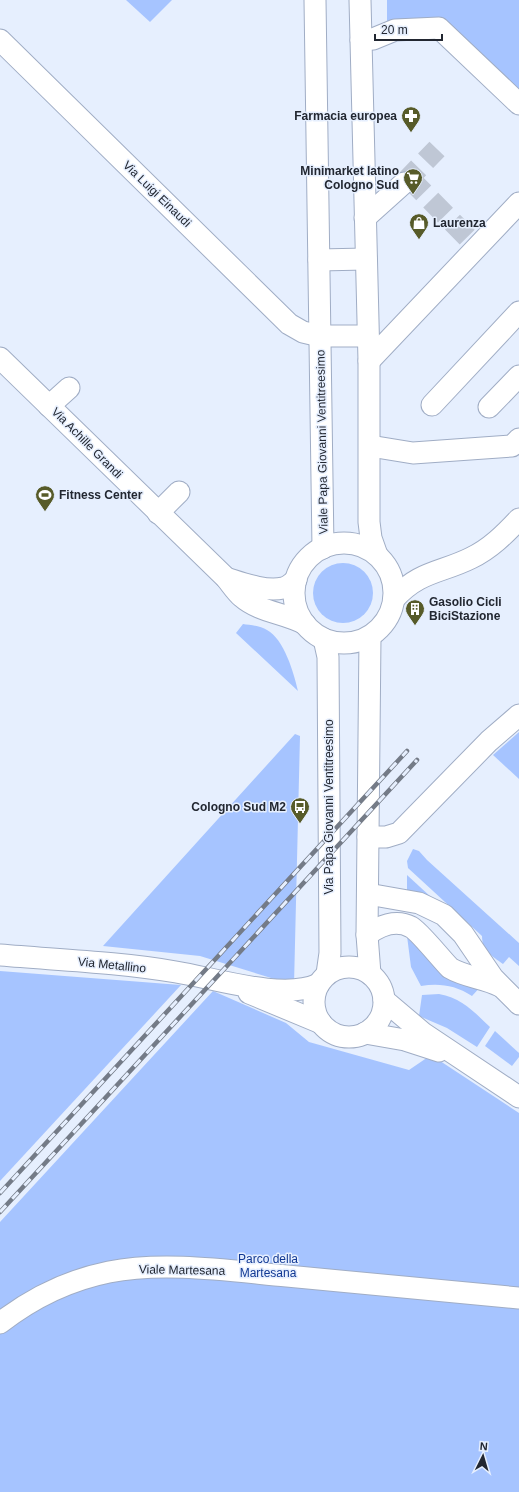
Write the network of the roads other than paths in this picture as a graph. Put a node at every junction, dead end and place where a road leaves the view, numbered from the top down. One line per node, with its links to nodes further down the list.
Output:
1 (315, 0): 10 (street, Viale Papa Giovanni Ventitreesimo)
2 (360, 0): 4 (street, Viale Papa Giovanni Ventitreesimo)
3 (0, 40): 12 (street, Via Luigi Einaudi)
4 (361, 40): 5 (street); 8 (street, Viale Papa Giovanni Ventitreesimo)
5 (519, 104)
6 (404, 183): 8 (street)
7 (519, 203): 15 (street)
8 (365, 218): 9 (street, Viale Papa Giovanni Ventitreesimo)
9 (366, 259): 10 (street); 13 (street, Viale Papa Giovanni Ventitreesimo)
10 (319, 260): 12 (street, Viale Papa Giovanni Ventitreesimo)
11 (519, 312): 18 (street)
12 (320, 336): 13 (street, Viale Papa Giovanni Ventitreesimo); 26 (street, Viale Papa Giovanni Ventitreesimo)
13 (368, 336): 15 (street, Viale Papa Giovanni Ventitreesimo)
14 (0, 358): 19 (street, Via Achille Grandi)
15 (369, 361): 22 (street, Viale Papa Giovanni Ventitreesimo)
16 (519, 376): 20 (street)
17 (68, 388): 19 (street)
18 (432, 405)
19 (49, 406): 24 (street, Via Achille Grandi)
20 (489, 407)
21 (519, 439): 22 (street)
22 (370, 446): 27 (street, Viale Papa Giovanni Ventitreesimo)
23 (179, 492): 24 (street)
24 (158, 513): 29 (street, Via Achille Grandi)
25 (519, 520): 28 (street, Viale Papa Giovanni Ventitreesimo)
26 (324, 548): 27 (street, Viale Papa Giovanni Ventitreesimo); 30 (street, Viale Papa Giovanni Ventitreesimo)
27 (382, 561): 28 (street, Viale Papa Giovanni Ventitreesimo); 31 (street, Viale Papa Giovanni Ventitreesimo)
28 (436, 570): 31 (street, Viale Papa Giovanni Ventitreesimo)
29 (226, 578): 30 (street, Via Achille Grandi); 32 (street, Via Achille Grandi)
30 (296, 580): 32 (street, Viale Papa Giovanni Ventitreesimo)
31 (394, 599): 33 (street, Viale Papa Giovanni Ventitreesimo)
32 (305, 624): 34 (street, Viale Papa Giovanni Ventitreesimo)
33 (370, 637): 34 (street, Viale Papa Giovanni Ventitreesimo); 36 (street)
34 (324, 639): 41 (street, Via Papa Giovanni Ventitreesimo)
35 (519, 715): 36 (street)
36 (368, 837): 37 (street)
37 (368, 894): 38 (street); 43 (street)
38 (368, 935): 40 (street); 43 (street)
39 (0, 955): 42 (street, Via Metallino)
40 (370, 974): 41 (street); 44 (street)
41 (323, 979): 42 (street, Via Metallino); 46 (street)
42 (222, 982): 46 (street, Via Metallino)
43 (500, 986): 45 (street)
44 (384, 1000): 47 (street); 48 (street)
45 (519, 1004)
46 (321, 1023): 47 (street)
47 (366, 1033): 48 (street)
48 (460, 1058): 49 (street)
49 (519, 1097)
50 (519, 1298): 51 (street, Viale Martesana)
51 (0, 1323)

